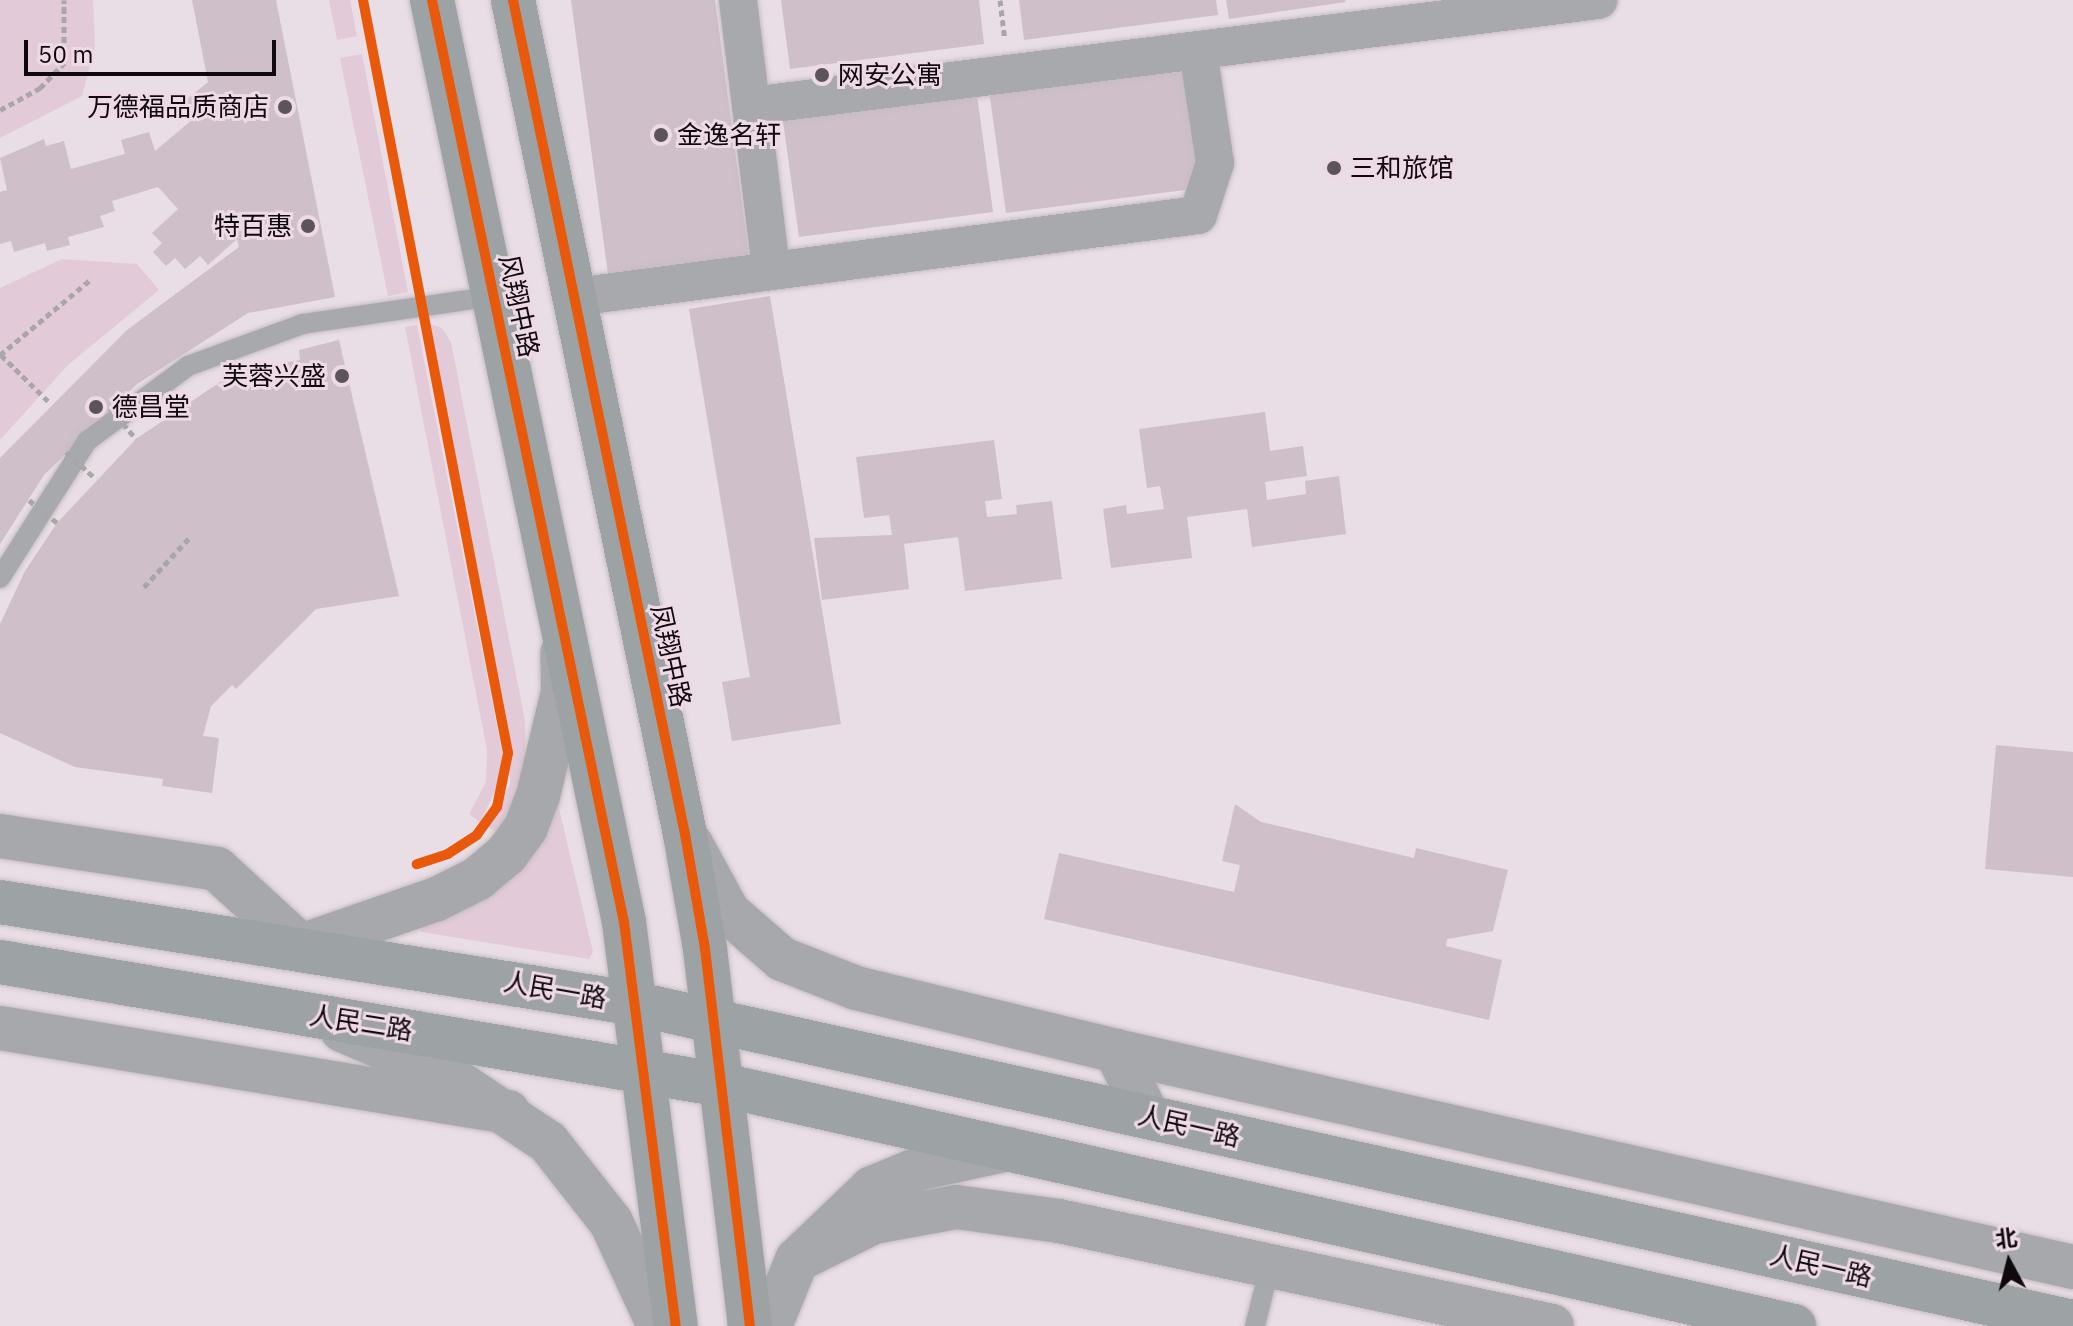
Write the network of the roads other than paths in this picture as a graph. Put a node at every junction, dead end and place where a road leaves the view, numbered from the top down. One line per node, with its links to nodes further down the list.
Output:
1 (432, 0): 8 (main road, 风翔中路)
2 (513, 0): 9 (main road, 凤翔中路)
3 (738, 0): 6 (street)
4 (1598, 0): 5 (street)
5 (1198, 51): 6 (street); 7 (street)
6 (751, 106): 7 (street)
7 (771, 268): 9 (street)
8 (494, 296): 10 (lane); 11 (main road, 风翔中路)
9 (575, 297): 12 (main road, 凤翔中路)
10 (0, 578)
11 (562, 621): 15 (main road); 17 (main road)
12 (685, 834): 19 (main road, 凤翔中路); 21 (main road)
13 (0, 836): 15 (main road)
14 (0, 902): 15 (main road)
15 (301, 946): 17 (main road, 人民一路)
16 (0, 962): 18 (main road, 人民二路)
17 (637, 1004): 19 (main road, 人民一路); 22 (main road)
18 (291, 1011): 22 (main road, 人民二路); 24 (main road)
19 (714, 1020): 23 (main road, 凤翔中路); 25 (main road, 人民一路)
20 (0, 1028): 24 (main road)
21 (1116, 1051): 25 (main road); 29 (main road)
22 (646, 1070): 23 (main road, 人民二路); 32 (main road)
23 (722, 1085): 26 (main road); 33 (main road, 凤翔中路)
24 (508, 1112): 31 (main road)
25 (1148, 1117): 30 (main road, 人民一路)
26 (1009, 1149): 27 (main road); 37 (main road)
27 (797, 1260): 28 (main road); 34 (main road)
28 (1270, 1266): 35 (lane); 36 (main road)
29 (2073, 1267)
30 (2073, 1322)
31 (659, 1326)
32 (676, 1326)
33 (750, 1326)
34 (770, 1326)
35 (1255, 1326)
36 (1552, 1326)
37 (1794, 1326)

